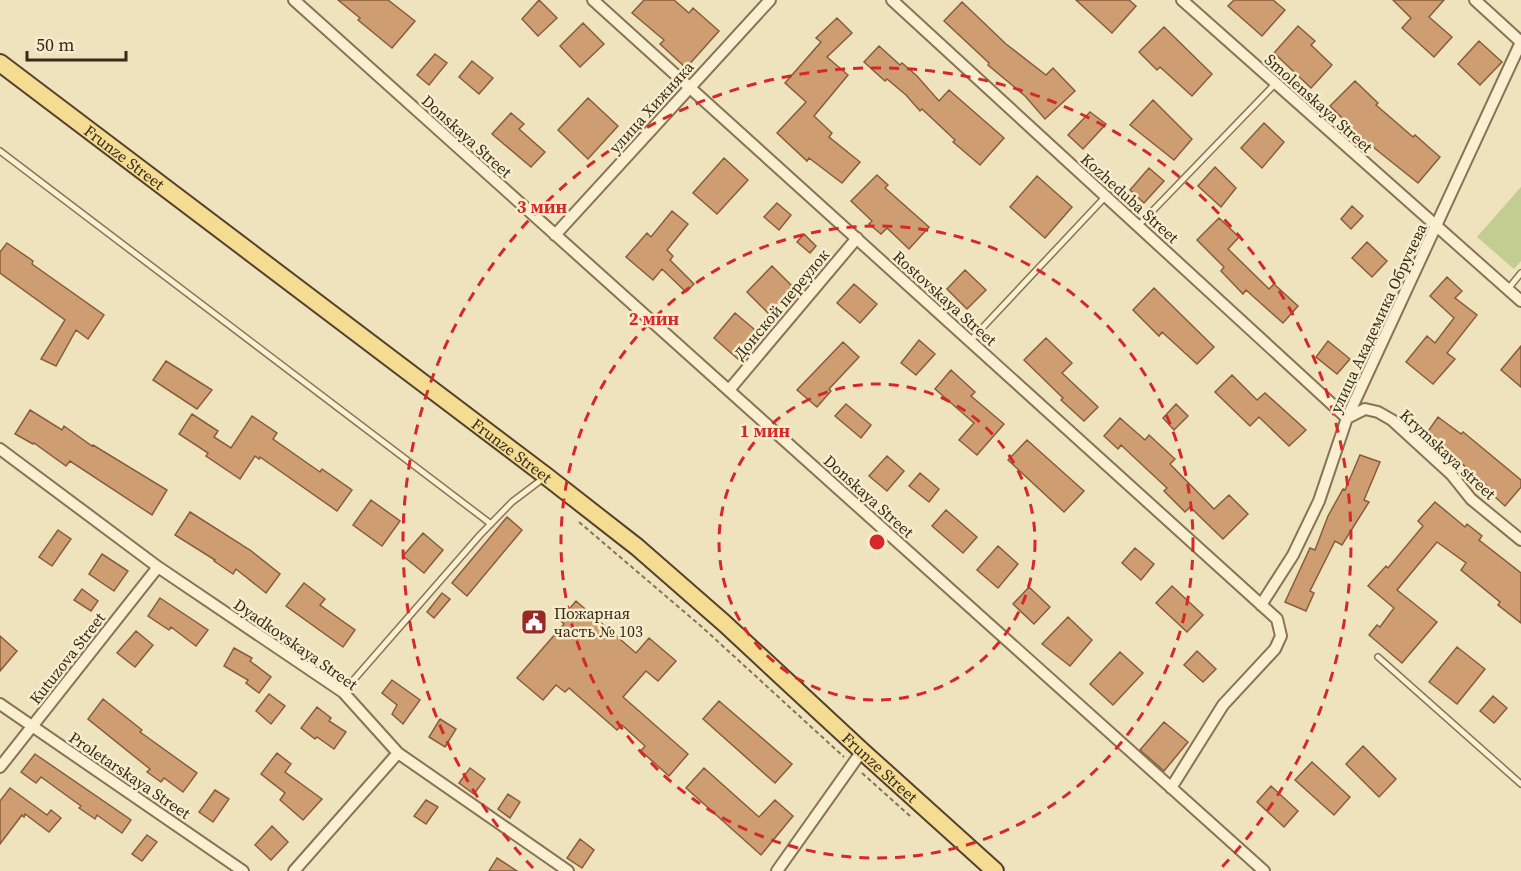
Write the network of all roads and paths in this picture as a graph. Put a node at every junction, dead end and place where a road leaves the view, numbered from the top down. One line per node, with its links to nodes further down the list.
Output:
1 (294, 0): 15 (street, Donskaya Street)
2 (593, 0): 10 (street, Rostovskaya Street)
3 (770, 0): 10 (street, улица Хижняка)
4 (892, 0): 12 (street, Kozheduba Street)
5 (1182, 0): 9 (street, Smolenskaya Street)
6 (1475, 0): 7 (street)
7 (1521, 42): 14 (street, улица Академика Обручева)
8 (0, 63): 24 (main road, Frunze Street)
9 (1275, 84): 13 (lane); 14 (street, Smolenskaya Street)
10 (689, 88): 15 (street, улица Хижняка); 16 (street, Rostovskaya Street)
11 (0, 152): 26 (lane)
12 (1106, 196): 13 (street, Kozheduba Street); 20 (lane)
13 (1138, 226): 22 (street, Kozheduba Street)
14 (1436, 228): 18 (street, Smolenskaya Street); 22 (street, улица Академика Обручева)
15 (555, 235): 21 (street, Donskaya Street)
16 (857, 238): 20 (street, Rostovskaya Street); 21 (street, Донской переулок)
17 (1521, 273): 18 (lane)
18 (1508, 289): 19 (street, Smolenskaya Street)
19 (1521, 301)
20 (969, 341): 29 (street, Rostovskaya Street)
21 (729, 390): 38 (street, Donskaya Street)
22 (1347, 418): 27 (street, Krymskaya street); 29 (street, улица Академика Обручева)
23 (0, 448): 28 (street, Dyadkovskaya Street)
24 (546, 476): 26 (lane); 35 (main road, Frunze Street)
25 (579, 522): 35 (path)
26 (491, 524): 31 (lane)
27 (1521, 540)
28 (158, 567): 31 (street, Dyadkovskaya Street); 33 (street, Kutuzova Street)
29 (1261, 605): 38 (street, Rostovskaya Street)
30 (1378, 657): 37 (lane)
31 (343, 692): 34 (street, Dyadkovskaya Street)
32 (0, 704): 33 (street, Proletarskaya Street)
33 (32, 726): 36 (street, Kutuzova Street); 40 (street, Proletarskaya Street)
34 (398, 753): 41 (street); 42 (street, Dyadkovskaya Street)
35 (857, 758): 39 (path); 43 (street); 44 (main road, Frunze Street)
36 (0, 767)
37 (1521, 784)
38 (1171, 788): 45 (street, Donskaya Street)
39 (912, 818)
40 (243, 871)
41 (294, 871)
42 (568, 871)
43 (777, 871)
44 (995, 871)
45 (1264, 871)

